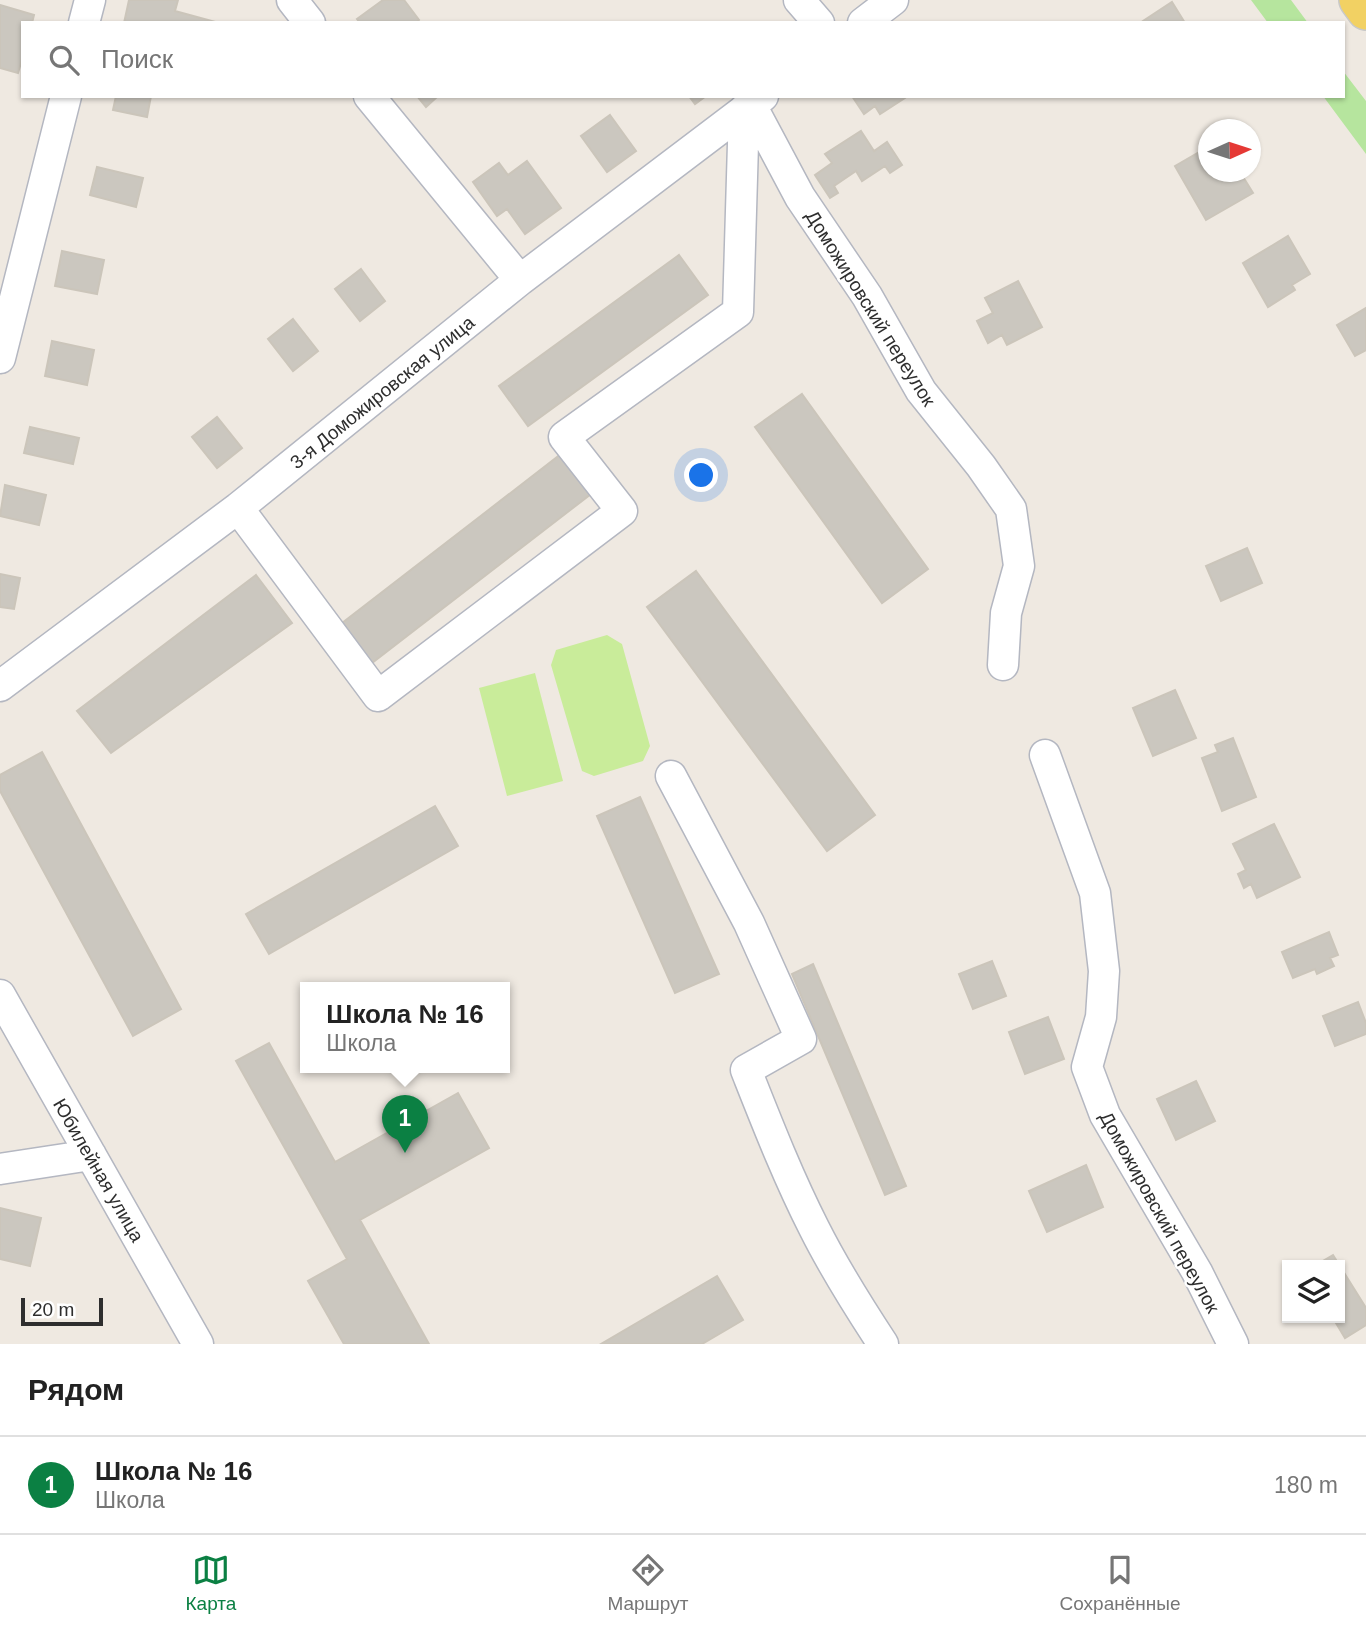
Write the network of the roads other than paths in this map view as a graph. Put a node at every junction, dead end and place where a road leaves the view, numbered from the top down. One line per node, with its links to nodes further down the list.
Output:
1 (90, 0): 7 (street)
2 (292, 0): 8 (street)
3 (799, 0): 9 (street)
4 (893, 0): 10 (street)
5 (1358, 0): 6 (main road)
6 (1366, 11)
7 (85, 21)
8 (308, 21)
9 (817, 21)
10 (866, 21)
11 (65, 98): 15 (street)
12 (371, 98): 14 (street)
13 (753, 104): 14 (street, 3-я Доможировская улица); 16 (street); 17 (street, Доможировский переулок)
14 (520, 280): 16 (street, 3-я Доможировская улица)
15 (0, 358)
16 (238, 508): 18 (street, 3-я Доможировская улица)
17 (1003, 665)
18 (0, 686)
19 (1045, 755): 26 (street, Доможировский переулок)
20 (671, 776): 25 (street)
21 (0, 995): 22 (street, Юбилейная улица)
22 (91, 1154): 23 (street); 24 (street, Юбилейная улица)
23 (0, 1170)
24 (198, 1344)
25 (883, 1344)
26 (1233, 1344)

